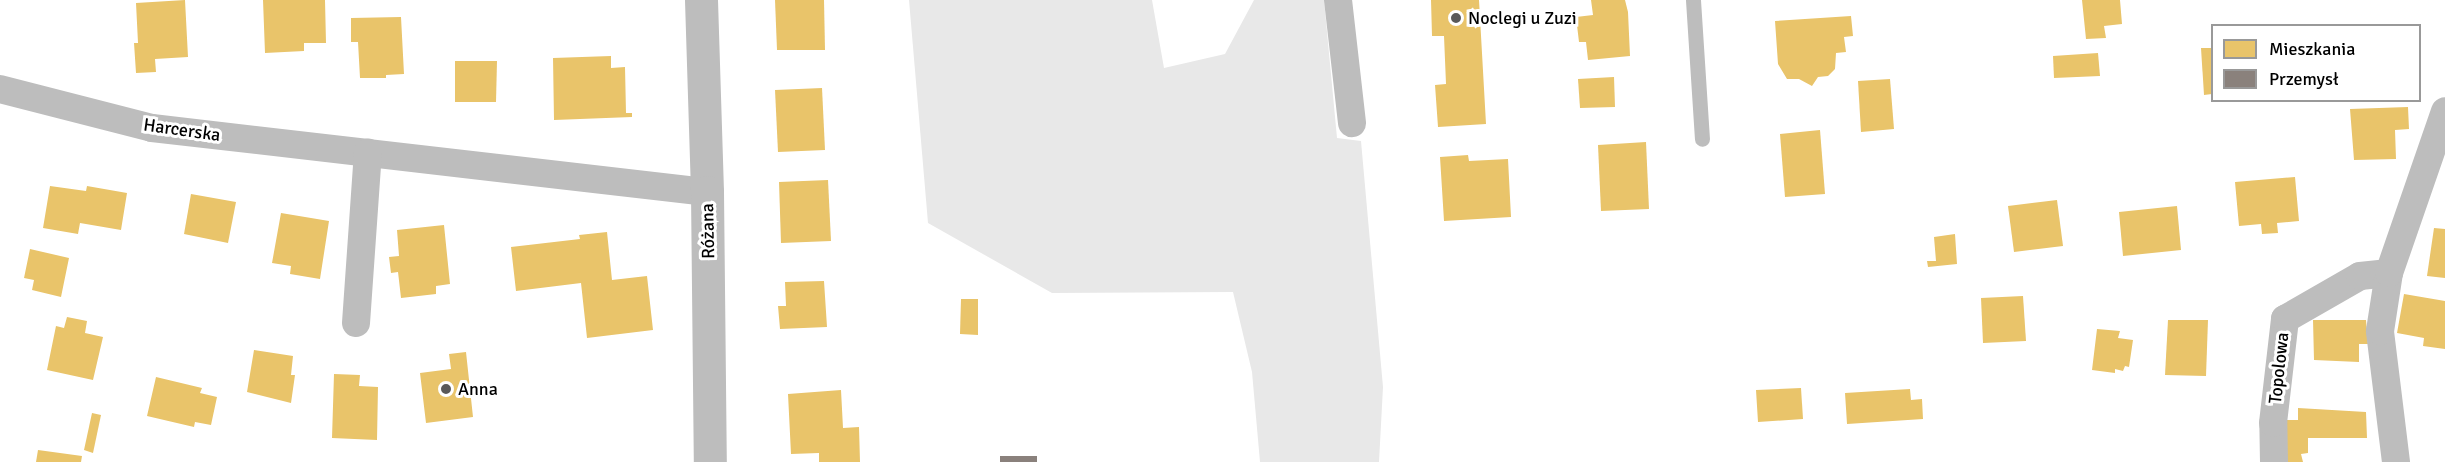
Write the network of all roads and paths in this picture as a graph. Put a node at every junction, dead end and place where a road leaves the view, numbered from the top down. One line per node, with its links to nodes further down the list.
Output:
1 (701, 0): 9 (street, Różana)
2 (1338, 0): 6 (street)
3 (1693, 0): 7 (lane)
4 (0, 89): 8 (street, Harcerska)
5 (2445, 111): 10 (street)
6 (1352, 123)
7 (1702, 139)
8 (368, 152): 9 (street, Harcerska); 11 (street)
9 (707, 192): 12 (street, Różana)
10 (2390, 273): 13 (street, Topolowa); 14 (street)
11 (356, 323)
12 (710, 462)
13 (2274, 462)
14 (2396, 462)

